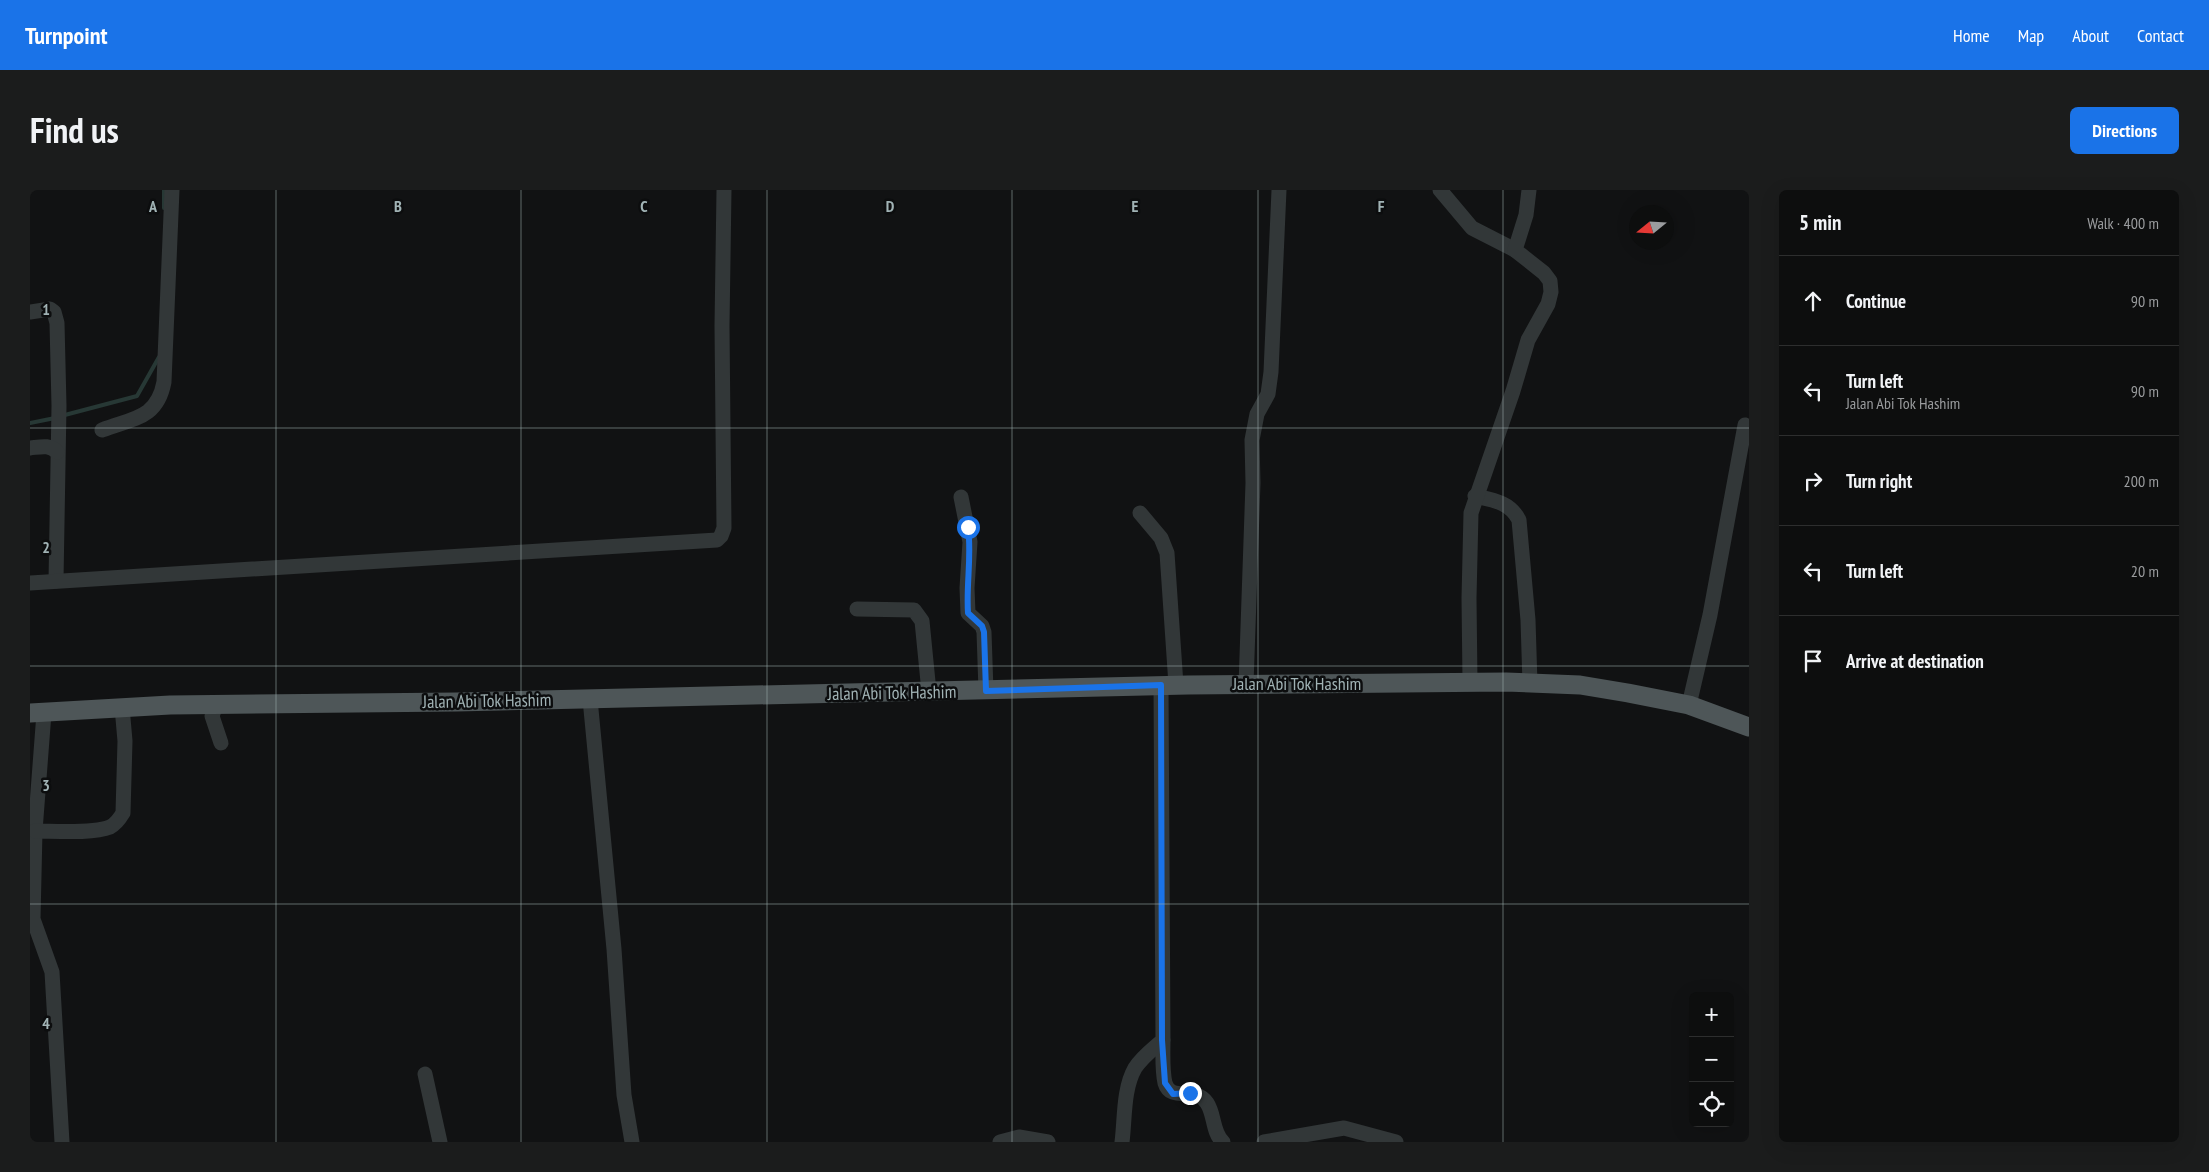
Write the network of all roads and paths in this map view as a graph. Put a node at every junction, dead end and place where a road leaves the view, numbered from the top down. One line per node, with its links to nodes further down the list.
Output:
1 (172, 190): 9 (street)
2 (724, 190): 15 (street)
3 (1279, 190): 21 (street)
4 (1440, 190): 6 (street)
5 (1529, 190): 6 (street)
6 (1515, 250): 12 (street)
7 (30, 312): 11 (street)
8 (1745, 425): 26 (street)
9 (102, 430)
10 (30, 448): 11 (street)
11 (57, 452): 15 (street)
12 (1475, 496): 18 (street); 19 (street)
13 (961, 498): 22 (street)
14 (1140, 513): 20 (street)
15 (56, 581): 16 (street)
16 (30, 583)
17 (857, 609): 23 (street)
18 (1470, 682): 19 (main road, Jalan Abi Tok Hashim); 21 (main road, Jalan Abi Tok Hashim)
19 (1530, 684): 26 (main road, Jalan Abi Tok Hashim)
20 (1169, 685): 21 (main road, Jalan Abi Tok Hashim); 22 (main road, Jalan Abi Tok Hashim); 32 (street)
21 (1246, 685)
22 (986, 691): 23 (main road, Jalan Abi Tok Hashim)
23 (929, 692): 24 (main road, Jalan Abi Tok Hashim)
24 (590, 699): 25 (main road, Jalan Abi Tok Hashim); 36 (street)
25 (216, 704): 27 (main road, Jalan Abi Tok Hashim); 30 (street)
26 (1689, 705): 29 (main road, Jalan Abi Tok Hashim)
27 (122, 707): 28 (main road, Jalan Abi Tok Hashim); 31 (street)
28 (37, 713): 31 (street)
29 (1749, 727)
30 (221, 744)
31 (35, 831): 34 (street)
32 (1162, 1040): 39 (street); 40 (street)
33 (425, 1074): 35 (street)
34 (62, 1142)
35 (440, 1142)
36 (632, 1142)
37 (1000, 1142): 38 (street)
38 (1048, 1142)
39 (1122, 1142)
40 (1223, 1142)
41 (1264, 1142): 42 (street)
42 (1396, 1142)

